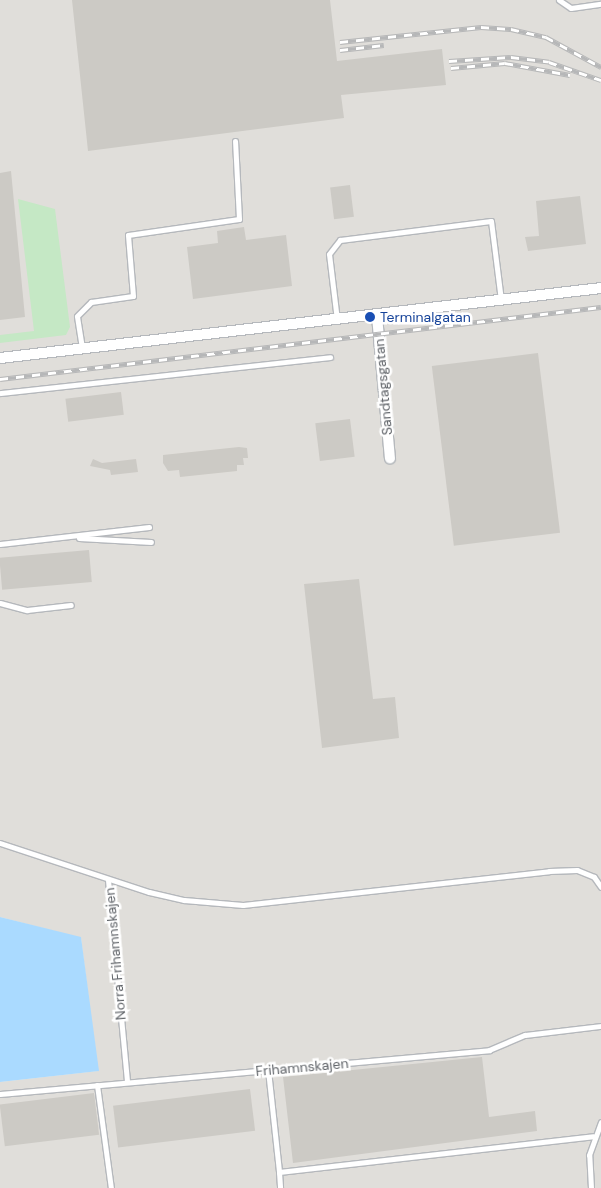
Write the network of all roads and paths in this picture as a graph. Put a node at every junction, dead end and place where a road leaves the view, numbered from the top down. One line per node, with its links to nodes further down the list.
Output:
1 (559, 0): 2 (lane)
2 (601, 4)
3 (235, 141): 8 (lane)
4 (601, 288): 5 (street)
5 (501, 300): 6 (street); 7 (lane)
6 (377, 316): 7 (street); 12 (street, Sandtagsgatan)
7 (337, 320): 8 (street)
8 (82, 349): 10 (street)
9 (330, 357): 11 (lane)
10 (0, 358)
11 (0, 393)
12 (390, 458)
13 (150, 527): 14 (lane)
14 (41, 539): 15 (lane); 16 (lane)
15 (151, 542)
16 (0, 544)
17 (0, 603): 18 (lane)
18 (72, 605)
19 (0, 843): 20 (lane, Norra Frihamnskajen)
20 (108, 880): 21 (lane); 24 (lane, Norra Frihamnskajen)
21 (601, 887)
22 (601, 1026): 23 (lane, Frihamnskajen)
23 (268, 1070): 24 (lane, Frihamnskajen); 29 (lane)
24 (127, 1082): 25 (lane, Frihamnskajen)
25 (97, 1085): 26 (lane, Frihamnskajen); 30 (lane)
26 (0, 1094)
27 (601, 1122): 28 (lane)
28 (593, 1136): 29 (lane); 32 (lane)
29 (279, 1172): 31 (lane)
30 (111, 1188)
31 (280, 1188)
32 (591, 1188)

